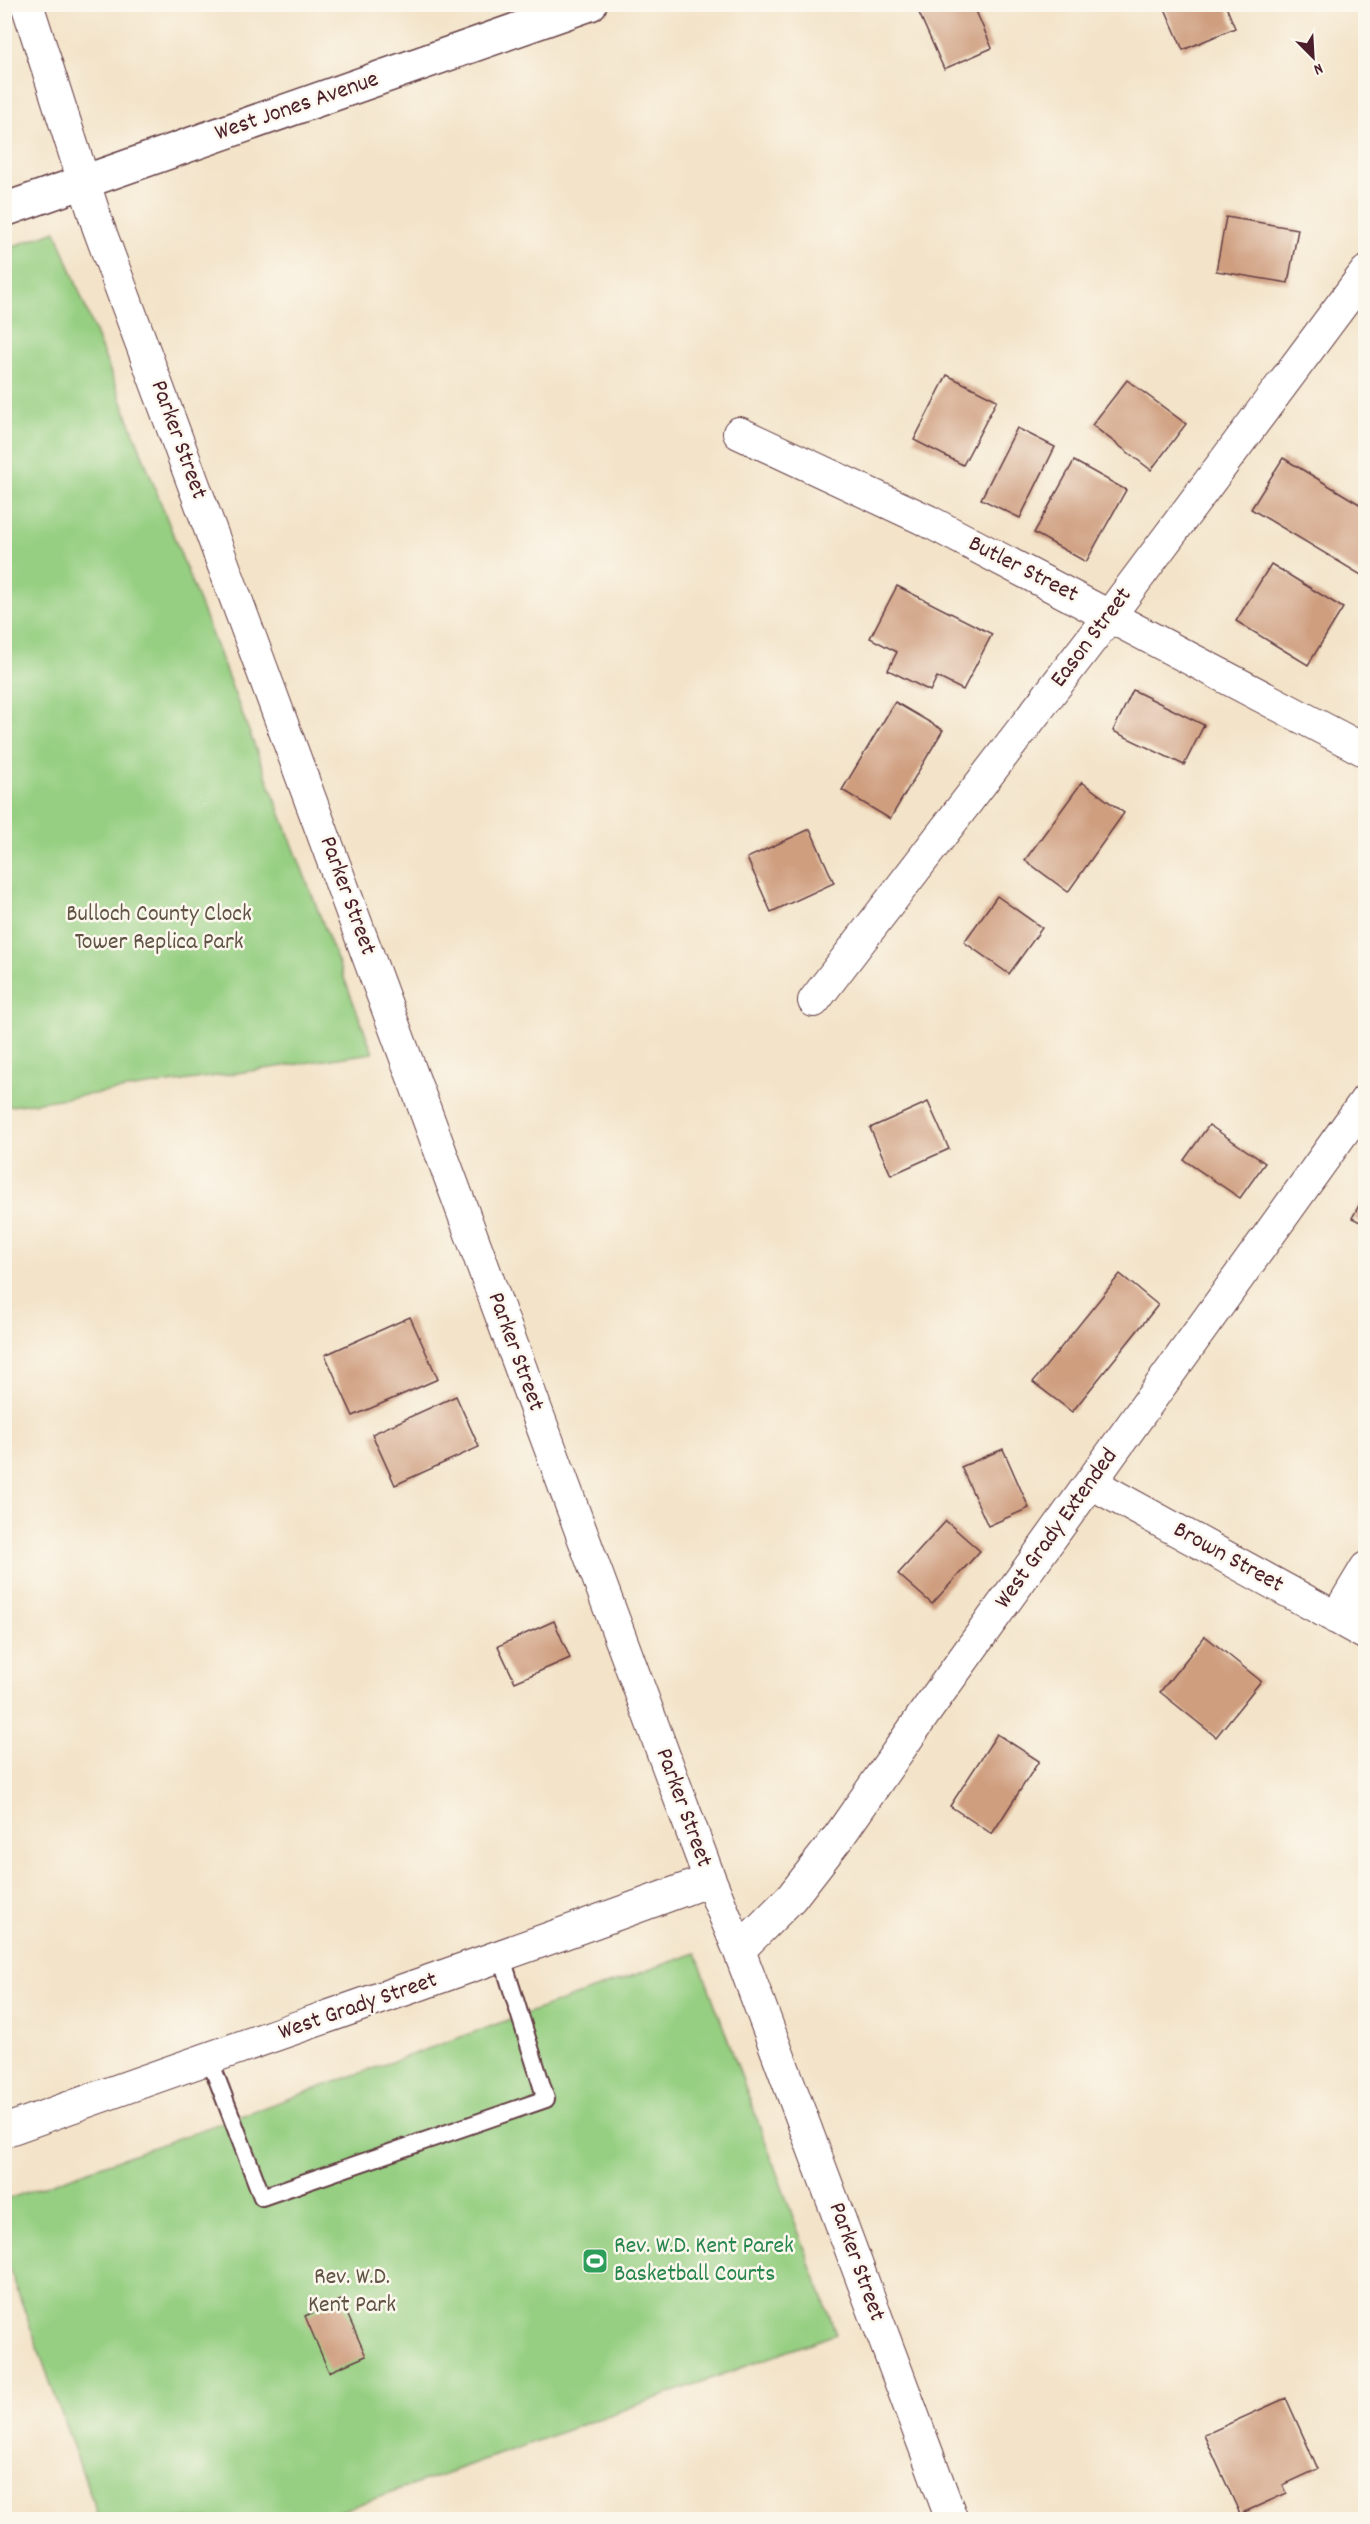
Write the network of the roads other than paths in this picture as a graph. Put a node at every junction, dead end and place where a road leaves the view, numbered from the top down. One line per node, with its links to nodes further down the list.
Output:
1 (27, 4): 3 (street, Parker Street)
2 (590, 4): 3 (street, West Jones Avenue)
3 (82, 182): 4 (street, West Jones Avenue); 15 (street, Parker Street)
4 (4, 210)
5 (1365, 272): 7 (street, Eason Street)
6 (739, 432): 7 (street, Butler Street)
7 (1110, 615): 8 (street, Butler Street); 9 (street, Eason Street)
8 (1365, 751)
9 (814, 1001)
10 (1365, 1100): 11 (street, West Grady Extended)
11 (1091, 1483): 13 (street, Brown Street); 16 (street, West Grady Extended)
12 (1365, 1568): 13 (street)
13 (1336, 1618): 14 (street, Brown Street)
14 (1365, 1634)
15 (710, 1881): 16 (street, Parker Street); 17 (street, West Grady Street)
16 (739, 1950): 20 (street, Parker Street)
17 (502, 1958): 18 (street, West Grady Street); 18 (lane)
18 (209, 2058): 19 (street, West Grady Street)
19 (4, 2132)
20 (952, 2520)

